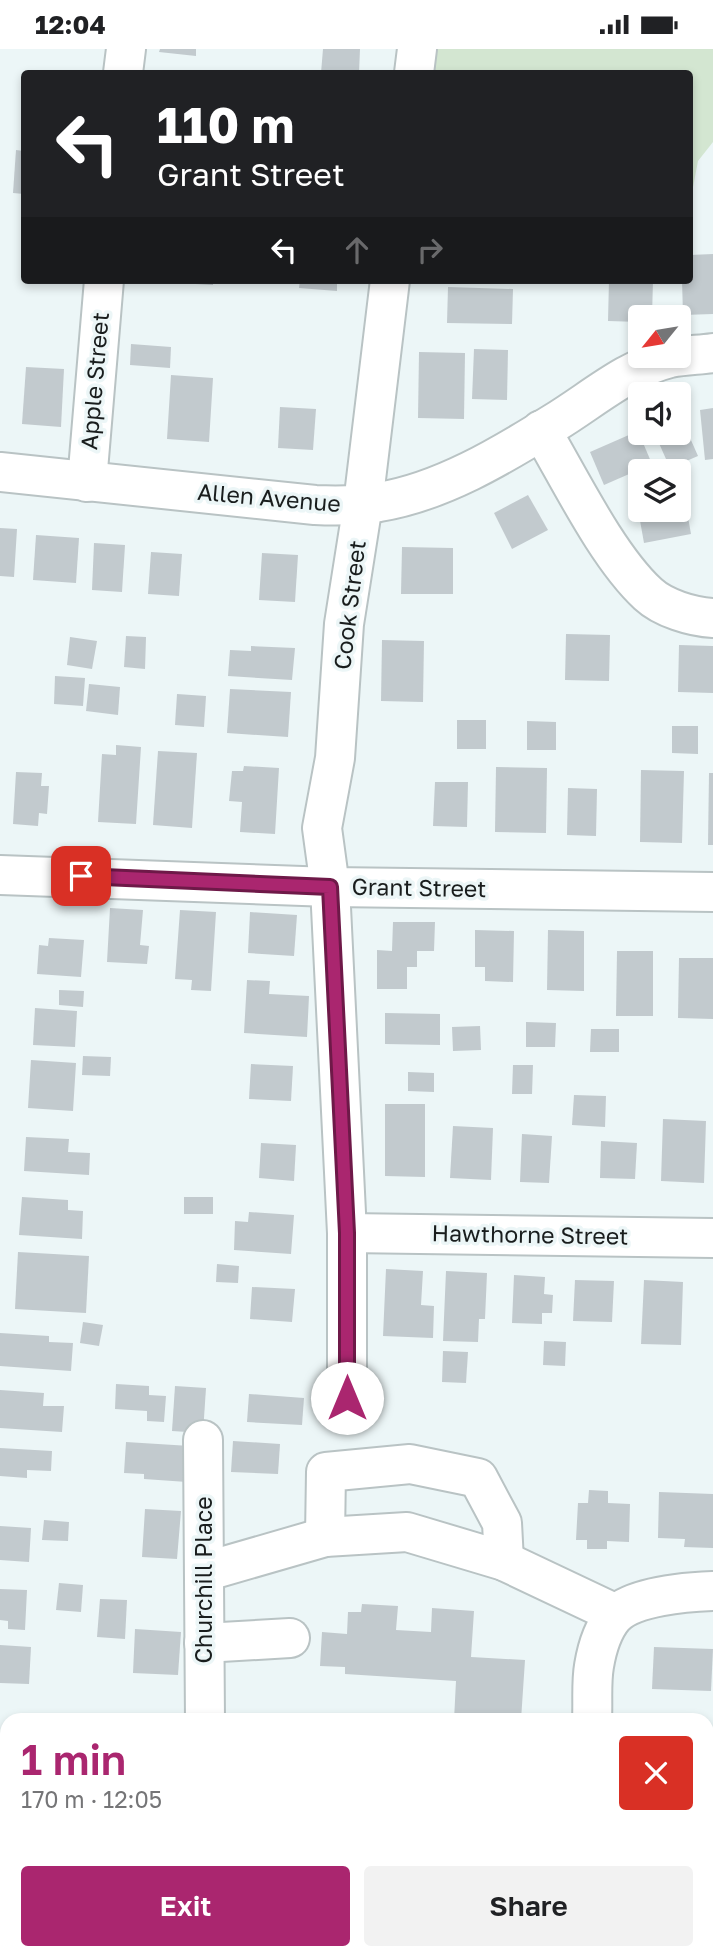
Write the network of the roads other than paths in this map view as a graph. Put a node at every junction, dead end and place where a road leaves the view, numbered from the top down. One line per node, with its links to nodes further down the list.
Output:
1 (126, 49): 3 (street)
2 (417, 49): 4 (street)
3 (123, 70)
4 (414, 70)
5 (104, 284): 10 (street, Apple Street)
6 (390, 284): 11 (street, Cook Street)
7 (713, 353): 8 (street, Allen Avenue)
8 (541, 431): 11 (street, Allen Avenue); 12 (street)
9 (0, 473): 10 (street, Allen Avenue)
10 (87, 482): 11 (street, Allen Avenue)
11 (363, 504): 14 (street, Cook Street)
12 (713, 618)
13 (0, 880): 14 (street, Grant Street)
14 (330, 887): 15 (street, Grant Street); 16 (street, Cook Street)
15 (713, 892)
16 (347, 1233): 17 (street, Hawthorne Street); 18 (street, Cook Street)
17 (713, 1238)
18 (347, 1398)
19 (203, 1440): 22 (street, Churchill Place)
20 (325, 1537): 21 (street); 21 (street); 22 (street)
21 (504, 1561): 24 (street)
22 (204, 1571): 26 (street, Churchill Place)
23 (713, 1591): 24 (street)
24 (616, 1614): 28 (street)
25 (290, 1638): 26 (street)
26 (204, 1643): 27 (street, Churchill Place)
27 (205, 1713)
28 (593, 1713)

